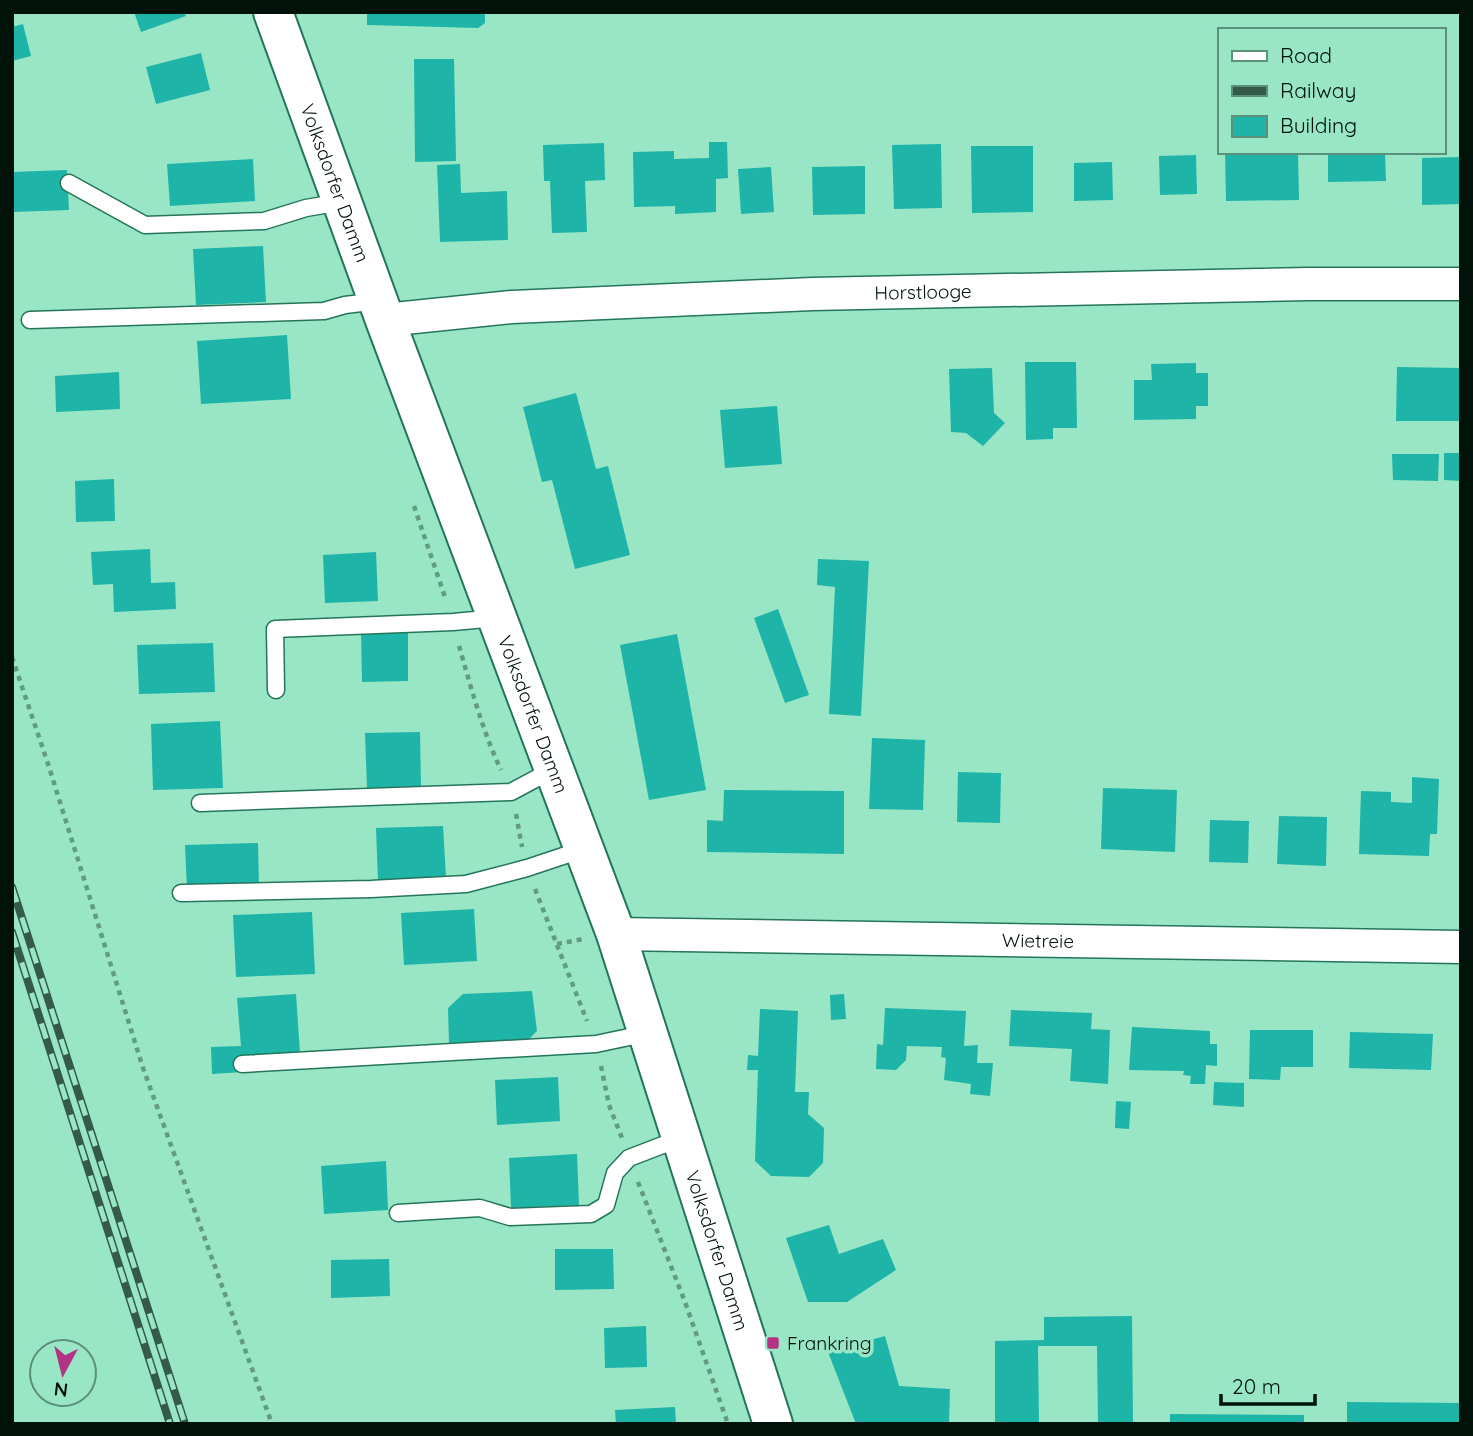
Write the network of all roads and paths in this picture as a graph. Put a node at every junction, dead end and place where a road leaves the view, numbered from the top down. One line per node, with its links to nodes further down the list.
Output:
1 (273, 12): 3 (main road, Volksdorfer Damm)
2 (69, 183): 3 (lane)
3 (342, 202): 5 (main road, Volksdorfer Damm)
4 (1461, 284): 5 (street, Horstlooge)
5 (381, 311): 6 (lane); 8 (main road, Volksdorfer Damm)
6 (30, 320)
7 (412, 498): 9 (path)
8 (497, 618): 9 (lane); 12 (main road, Volksdorfer Damm)
9 (453, 622): 11 (lane); 13 (path)
10 (12, 657): 26 (path)
11 (276, 690)
12 (554, 769): 13 (lane); 15 (main road, Volksdorfer Damm)
13 (511, 792): 14 (lane); 16 (path)
14 (200, 803)
15 (584, 849): 16 (lane); 18 (main road, Volksdorfer Damm)
16 (527, 868): 17 (lane); 21 (path)
17 (181, 893)
18 (616, 934): 19 (street, Wietreie); 20 (main road, Volksdorfer Damm)
19 (1461, 947)
20 (648, 1033): 21 (lane); 23 (main road, Volksdorfer Damm)
21 (596, 1044): 22 (lane); 24 (path)
22 (242, 1064)
23 (681, 1138): 24 (lane); 28 (main road, Volksdorfer Damm)
24 (629, 1158): 25 (lane); 27 (path)
25 (398, 1213)
26 (272, 1424)
27 (728, 1424)
28 (773, 1424)

